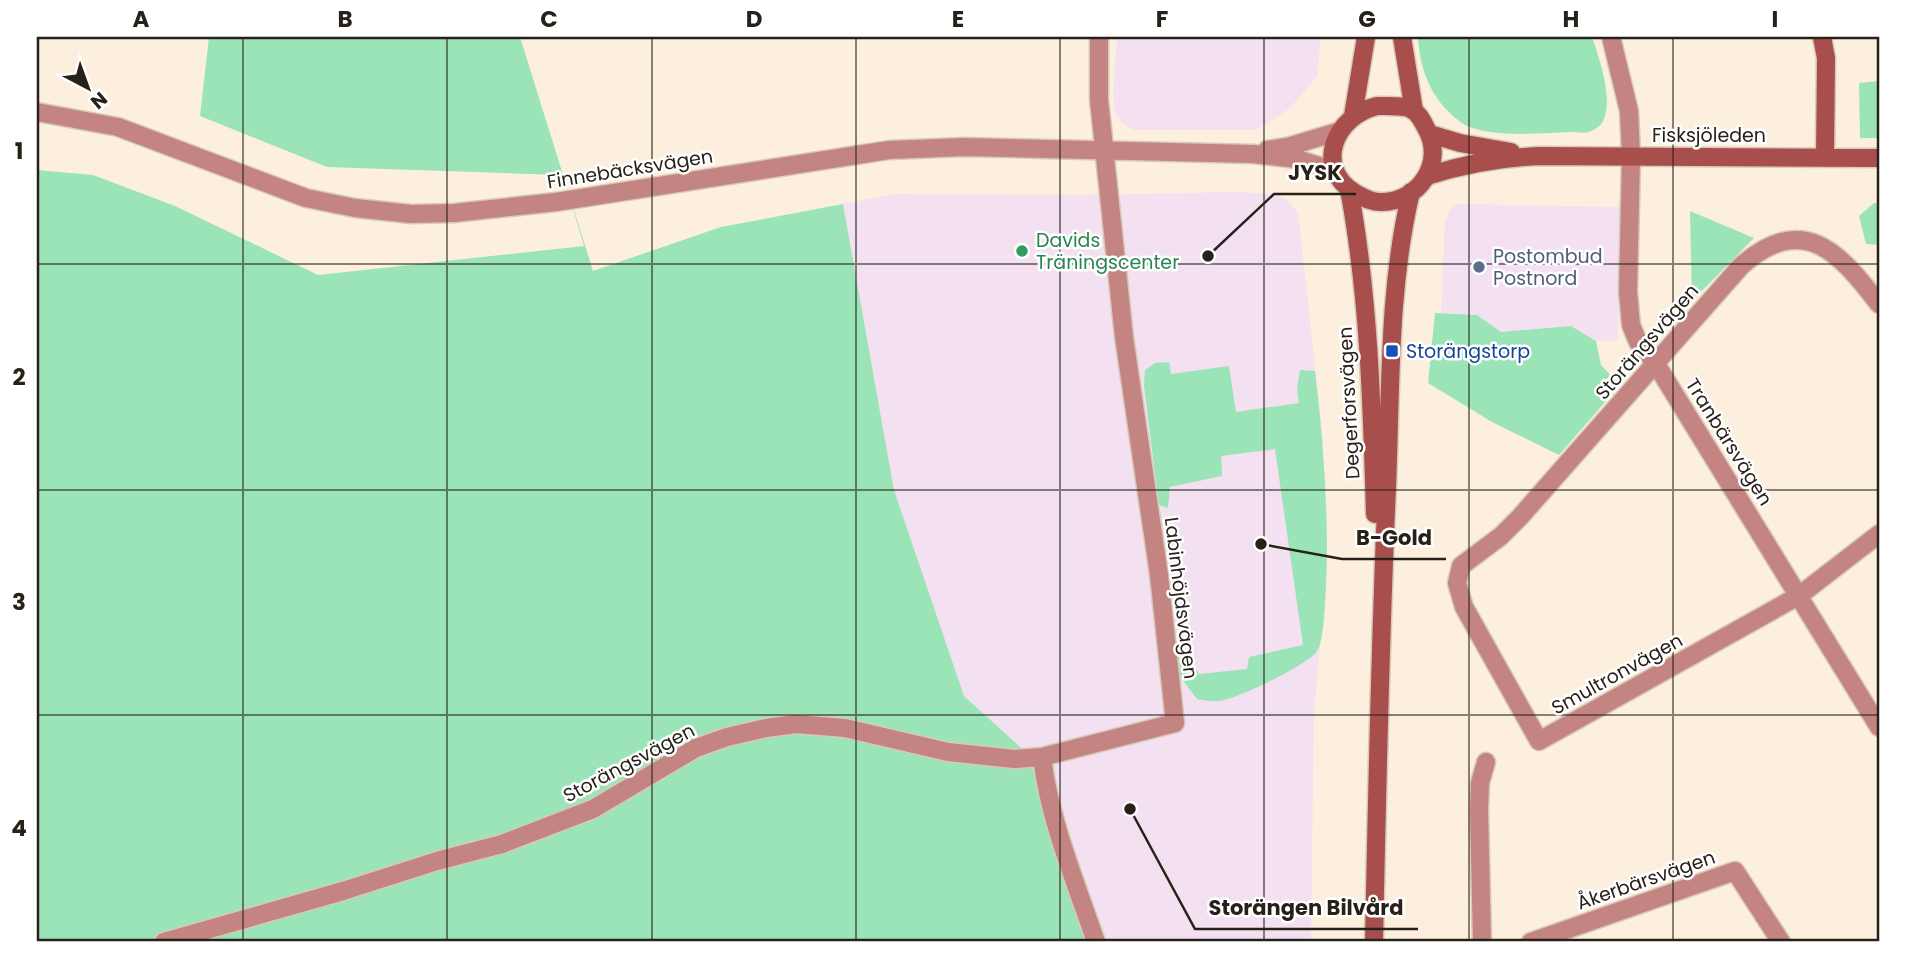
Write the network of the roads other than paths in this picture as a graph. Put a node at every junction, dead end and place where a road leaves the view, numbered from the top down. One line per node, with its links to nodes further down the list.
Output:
1 (1098, 37): 11 (street)
2 (1366, 37): 8 (main road)
3 (1402, 37): 6 (main road)
4 (1611, 37): 14 (street, Tranbärsvägen)
5 (1822, 37): 15 (main road)
6 (1414, 111): 8 (main road); 10 (main road)
7 (37, 112): 11 (street, Finnebäcksvägen)
8 (1353, 116): 9 (main road)
9 (1340, 131): 12 (street, Finnebäcksvägen); 17 (main road)
10 (1430, 134): 13 (main road, Fisksjöleden); 18 (main road)
11 (1106, 150): 12 (street, Finnebäcksvägen); 28 (street, Labinhöjdsvägen)
12 (1243, 154): 17 (street, Finnebäcksvägen)
13 (1538, 156): 14 (main road, Fisksjöleden); 18 (main road, Fisksjöleden)
14 (1631, 156): 15 (main road, Fisksjöleden); 22 (street, Tranbärsvägen)
15 (1825, 158): 16 (main road, Fisksjöleden)
16 (1879, 158)
17 (1335, 171): 19 (main road)
18 (1427, 176): 20 (main road)
19 (1349, 189): 20 (main road); 26 (main road, Degerforsvägen)
20 (1411, 192): 26 (main road, Degerforsvägen)
21 (1879, 304): 22 (street, Storängsvägen)
22 (1656, 364): 24 (street, Storängsvägen); 25 (street, Tranbärsvägen)
23 (1879, 534): 25 (street, Smultronvägen)
24 (1461, 566): 25 (street, Smultronvägen)
25 (1800, 596): 27 (street, Tranbärsvägen)
26 (1380, 616): 32 (main road, Degerforsvägen)
27 (1879, 727)
28 (1042, 757): 30 (street, Storängsvägen); 31 (street)
29 (1486, 762): 33 (street)
30 (164, 942)
31 (1096, 942)
32 (1374, 942)
33 (1482, 942)
34 (1531, 942): 35 (street, Åkerbärsvägen)
35 (1781, 942)

